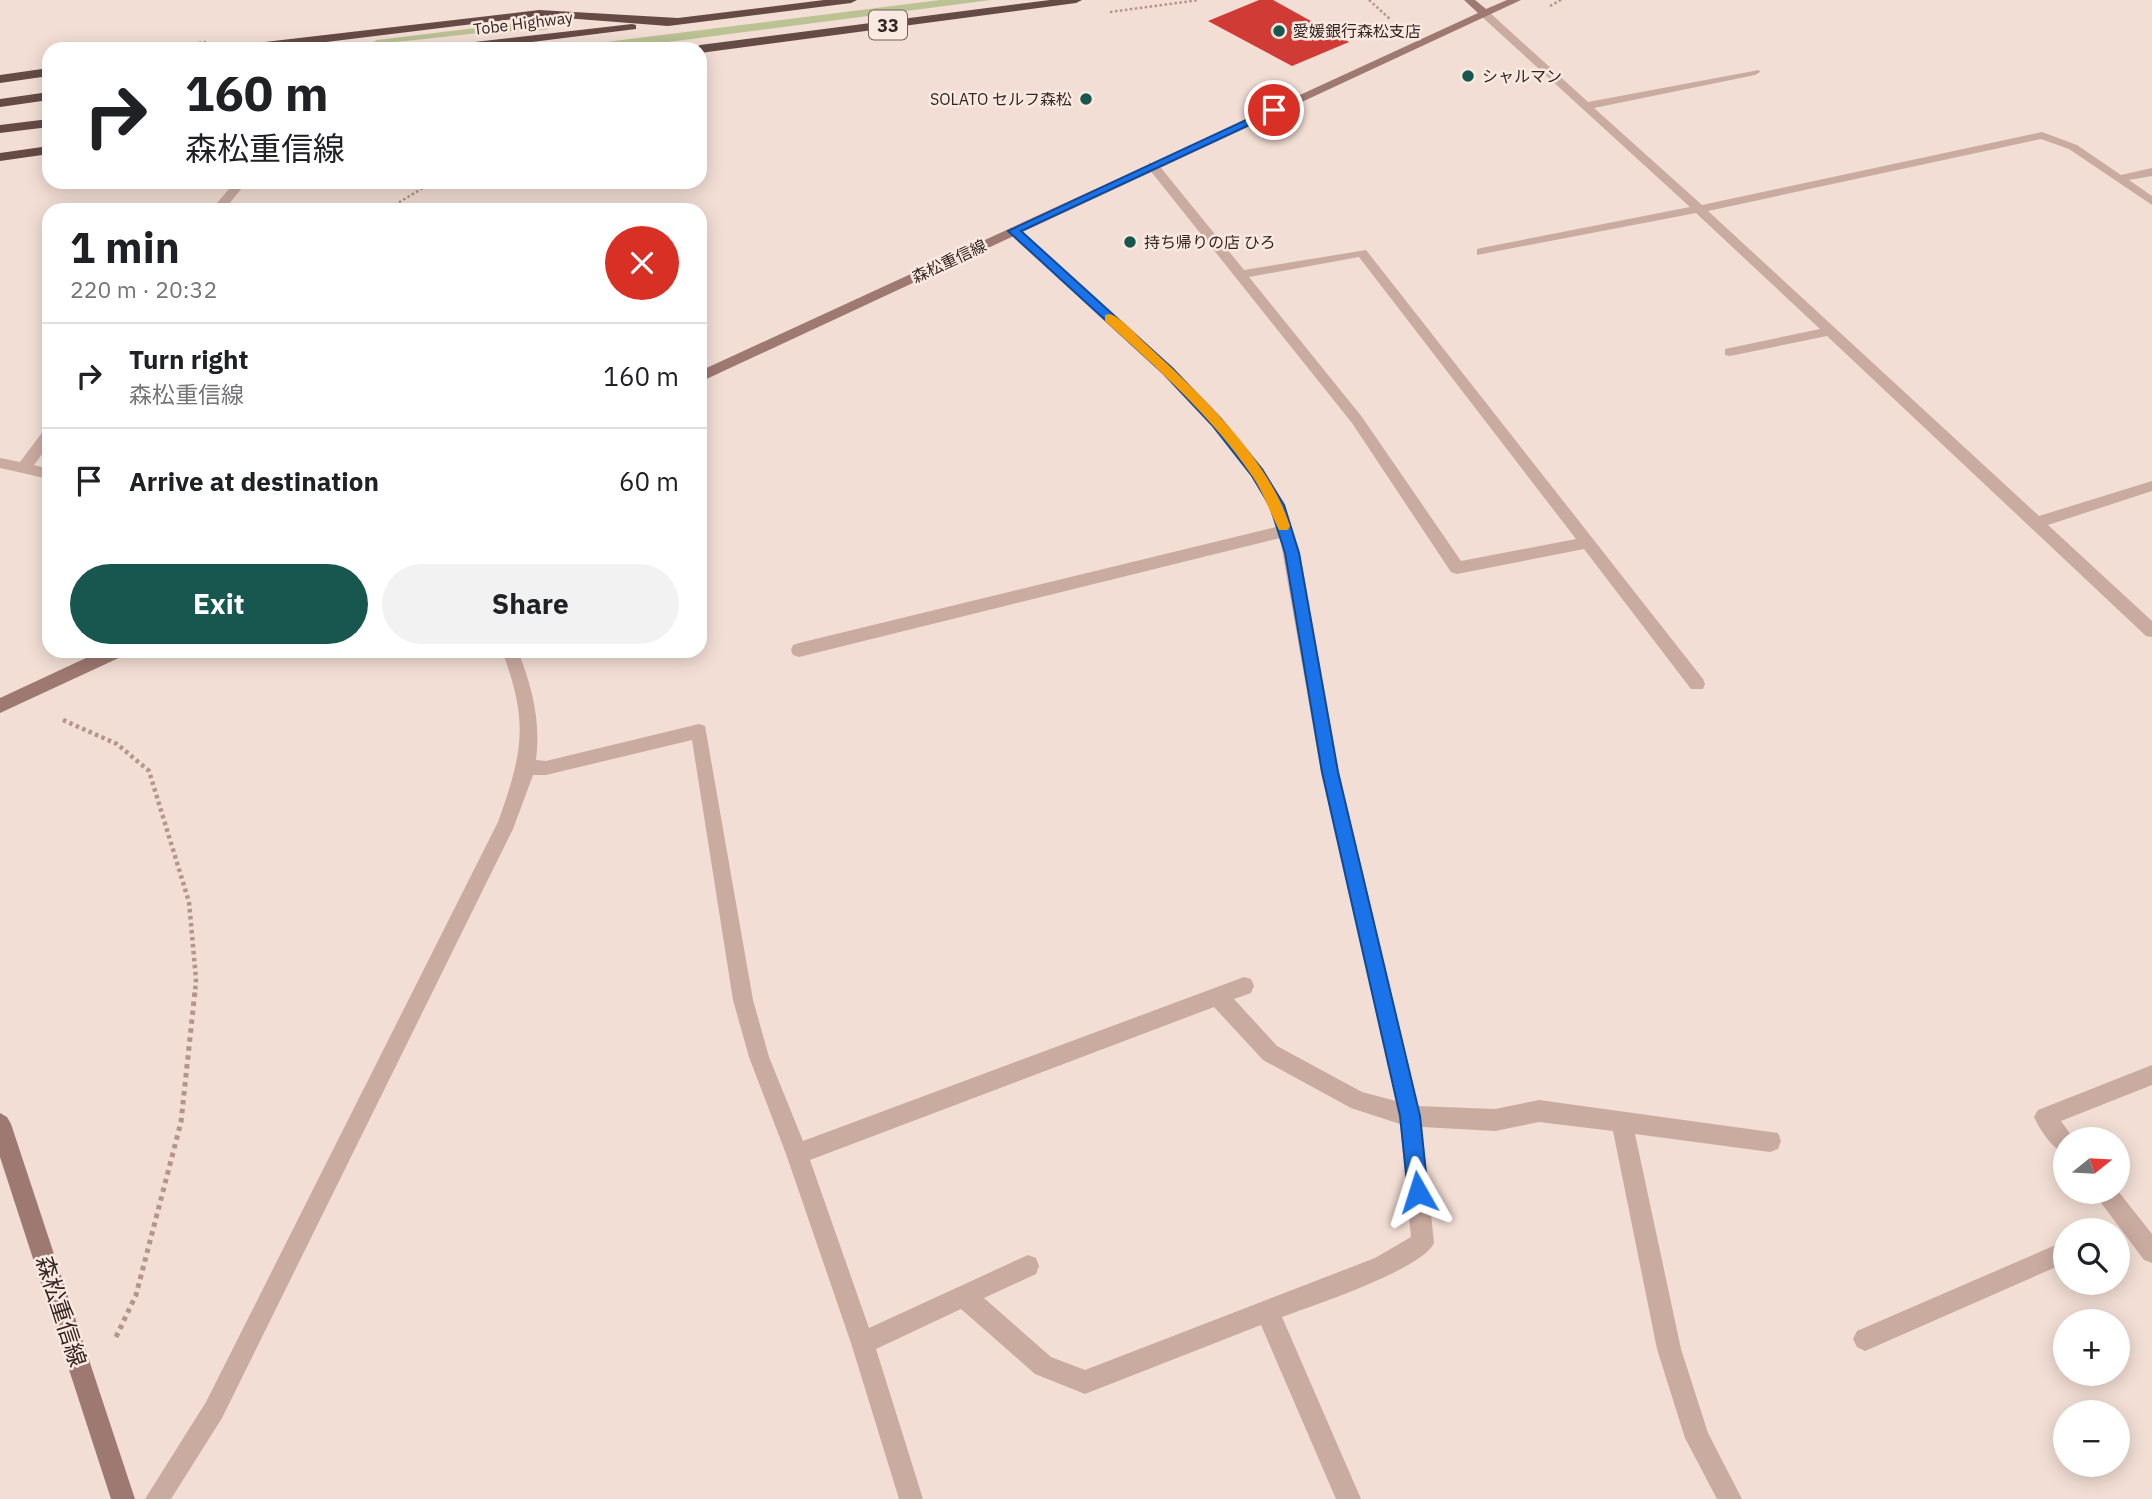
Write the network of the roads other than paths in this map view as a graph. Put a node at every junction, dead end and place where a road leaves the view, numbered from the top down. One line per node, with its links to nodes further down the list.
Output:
1 (851, 0): 6 (highway, Tobe Highway / 33)
2 (1076, 0): 9 (highway, 33)
3 (1469, 0): 5 (main road)
4 (1516, 0): 5 (main road, 森松重信線)
5 (1485, 14): 15 (street); 20 (main road, 森松重信線)
6 (681, 22): 7 (highway); 8 (highway, Tobe Highway / 33)
7 (298, 42)
8 (508, 42)
9 (707, 48)
10 (1755, 72): 15 (street)
11 (42, 73): 12 (highway)
12 (0, 79)
13 (42, 97): 14 (highway)
14 (0, 103)
15 (1585, 106): 26 (street)
16 (42, 124): 17 (highway)
17 (0, 129)
18 (42, 151): 19 (highway)
19 (0, 157)
20 (1153, 166): 27 (main road, 森松重信線); 29 (street)
21 (2152, 172): 22 (street)
22 (2119, 179): 24 (street); 26 (street)
23 (235, 189): 25 (street)
24 (2152, 201)
25 (223, 203)
26 (1699, 209): 28 (street); 30 (street)
27 (1014, 231): 32 (main road, 森松重信線); 39 (street)
28 (1481, 252)
29 (1240, 275): 40 (street); 40 (street)
30 (1830, 331): 31 (street); 38 (street)
31 (1730, 352)
32 (707, 374)
33 (42, 444): 35 (street)
34 (0, 463): 35 (street)
35 (24, 468): 36 (street)
36 (42, 472)
37 (2152, 486): 38 (street)
38 (2036, 523): 41 (street)
39 (1285, 531): 42 (street); 51 (street)
40 (1586, 543): 45 (street)
41 (2152, 631)
42 (799, 650)
43 (102, 658): 46 (main road)
44 (513, 658): 47 (street)
45 (1697, 684)
46 (4, 704)
47 (526, 767): 56 (street); 66 (street)
48 (1244, 986): 49 (street)
49 (1217, 996): 51 (street); 56 (street)
50 (2152, 1075): 54 (street)
51 (1410, 1116): 52 (street); 62 (street)
52 (1622, 1122): 55 (street); 69 (street)
53 (0, 1124): 65 (main road, 森松重信線)
54 (2053, 1127)
55 (1770, 1141)
56 (797, 1154): 64 (street)
57 (2130, 1234): 58 (street)
58 (2152, 1252)
59 (2053, 1257): 63 (street)
60 (1028, 1266): 61 (street)
61 (964, 1296): 62 (street); 64 (street)
62 (1267, 1311): 68 (street)
63 (1865, 1339)
64 (863, 1343): 67 (street)
65 (123, 1499)
66 (157, 1499)
67 (911, 1499)
68 (1349, 1499)
69 (1730, 1499)

